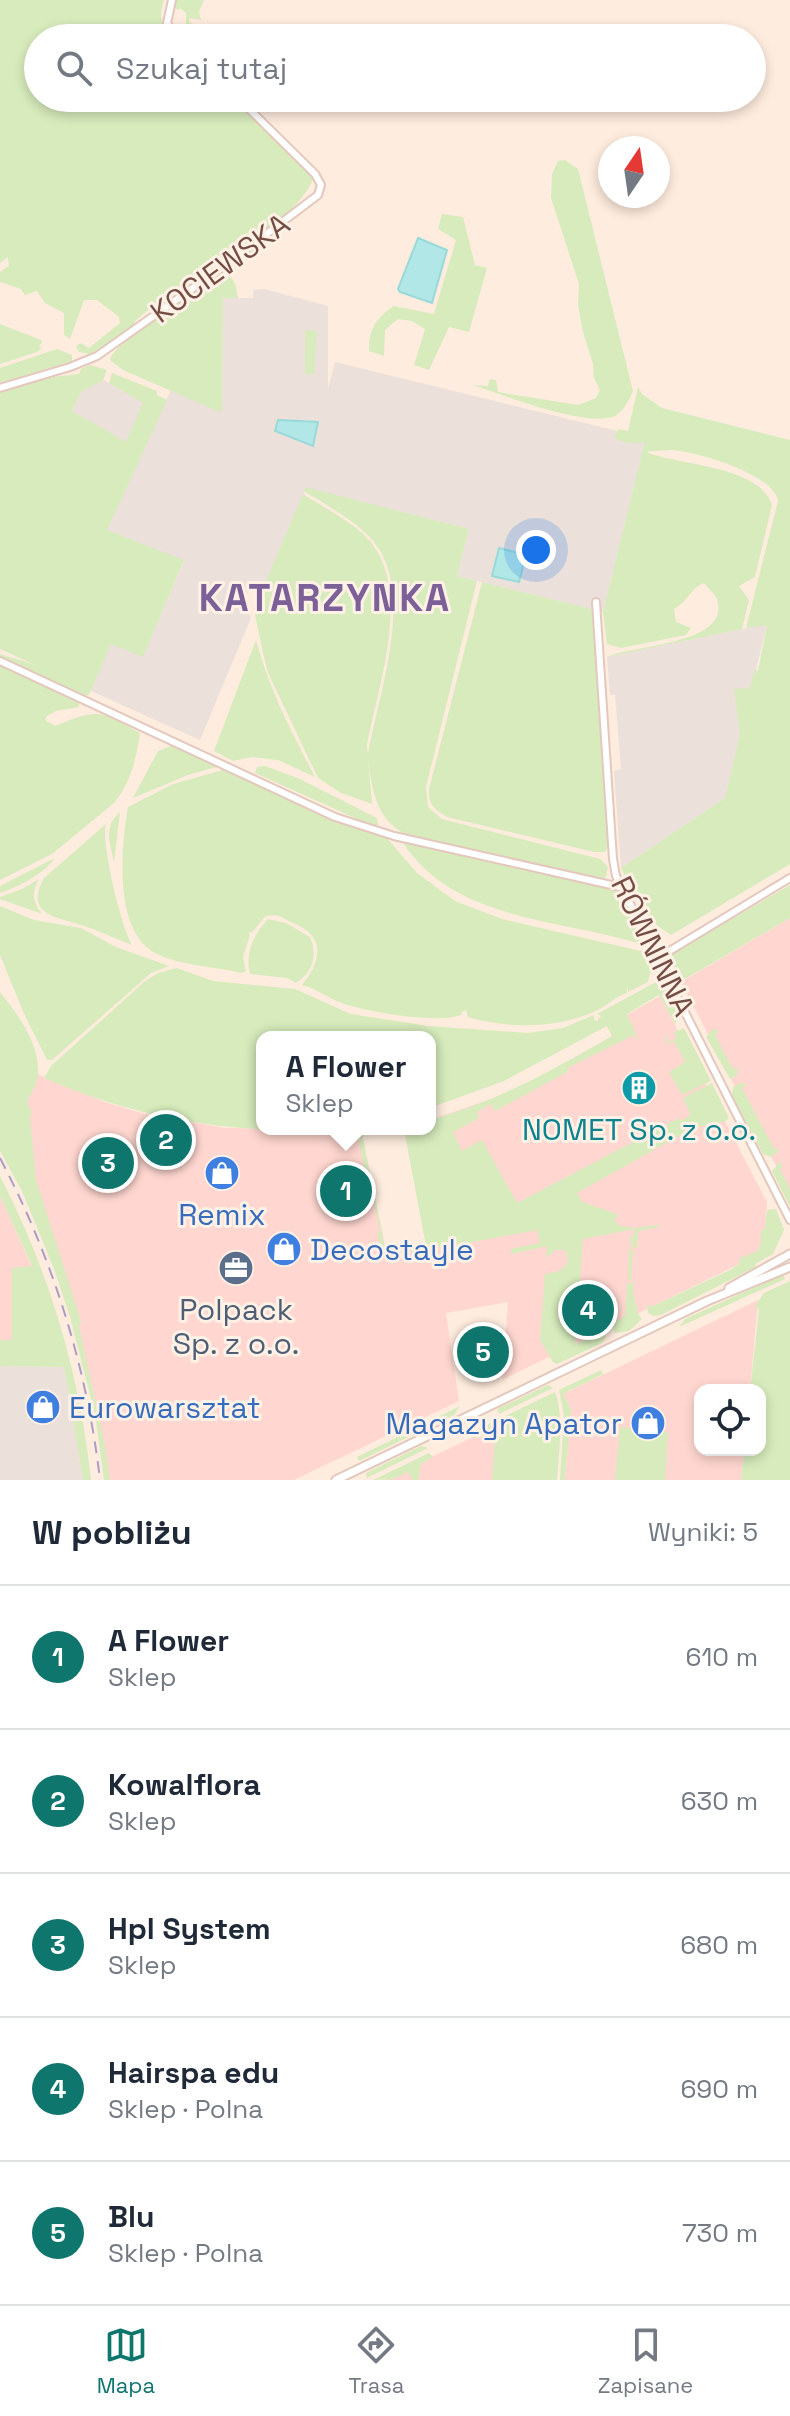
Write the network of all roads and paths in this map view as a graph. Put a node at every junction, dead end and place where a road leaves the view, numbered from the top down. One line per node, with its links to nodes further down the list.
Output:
1 (172, 0): 2 (street)
2 (168, 24)
3 (252, 112): 4 (street, KOCIEWSKA)
4 (0, 388)
5 (596, 602): 8 (street, RÓWNINNA)
6 (0, 661): 8 (street)
7 (790, 878): 9 (street)
8 (620, 887): 9 (street, RÓWNINNA)
9 (658, 958): 10 (street, RÓWNINNA)
10 (790, 1220)
11 (790, 1254): 13 (street)
12 (790, 1267): 13 (street)
13 (707, 1301): 14 (street)
14 (341, 1479)

